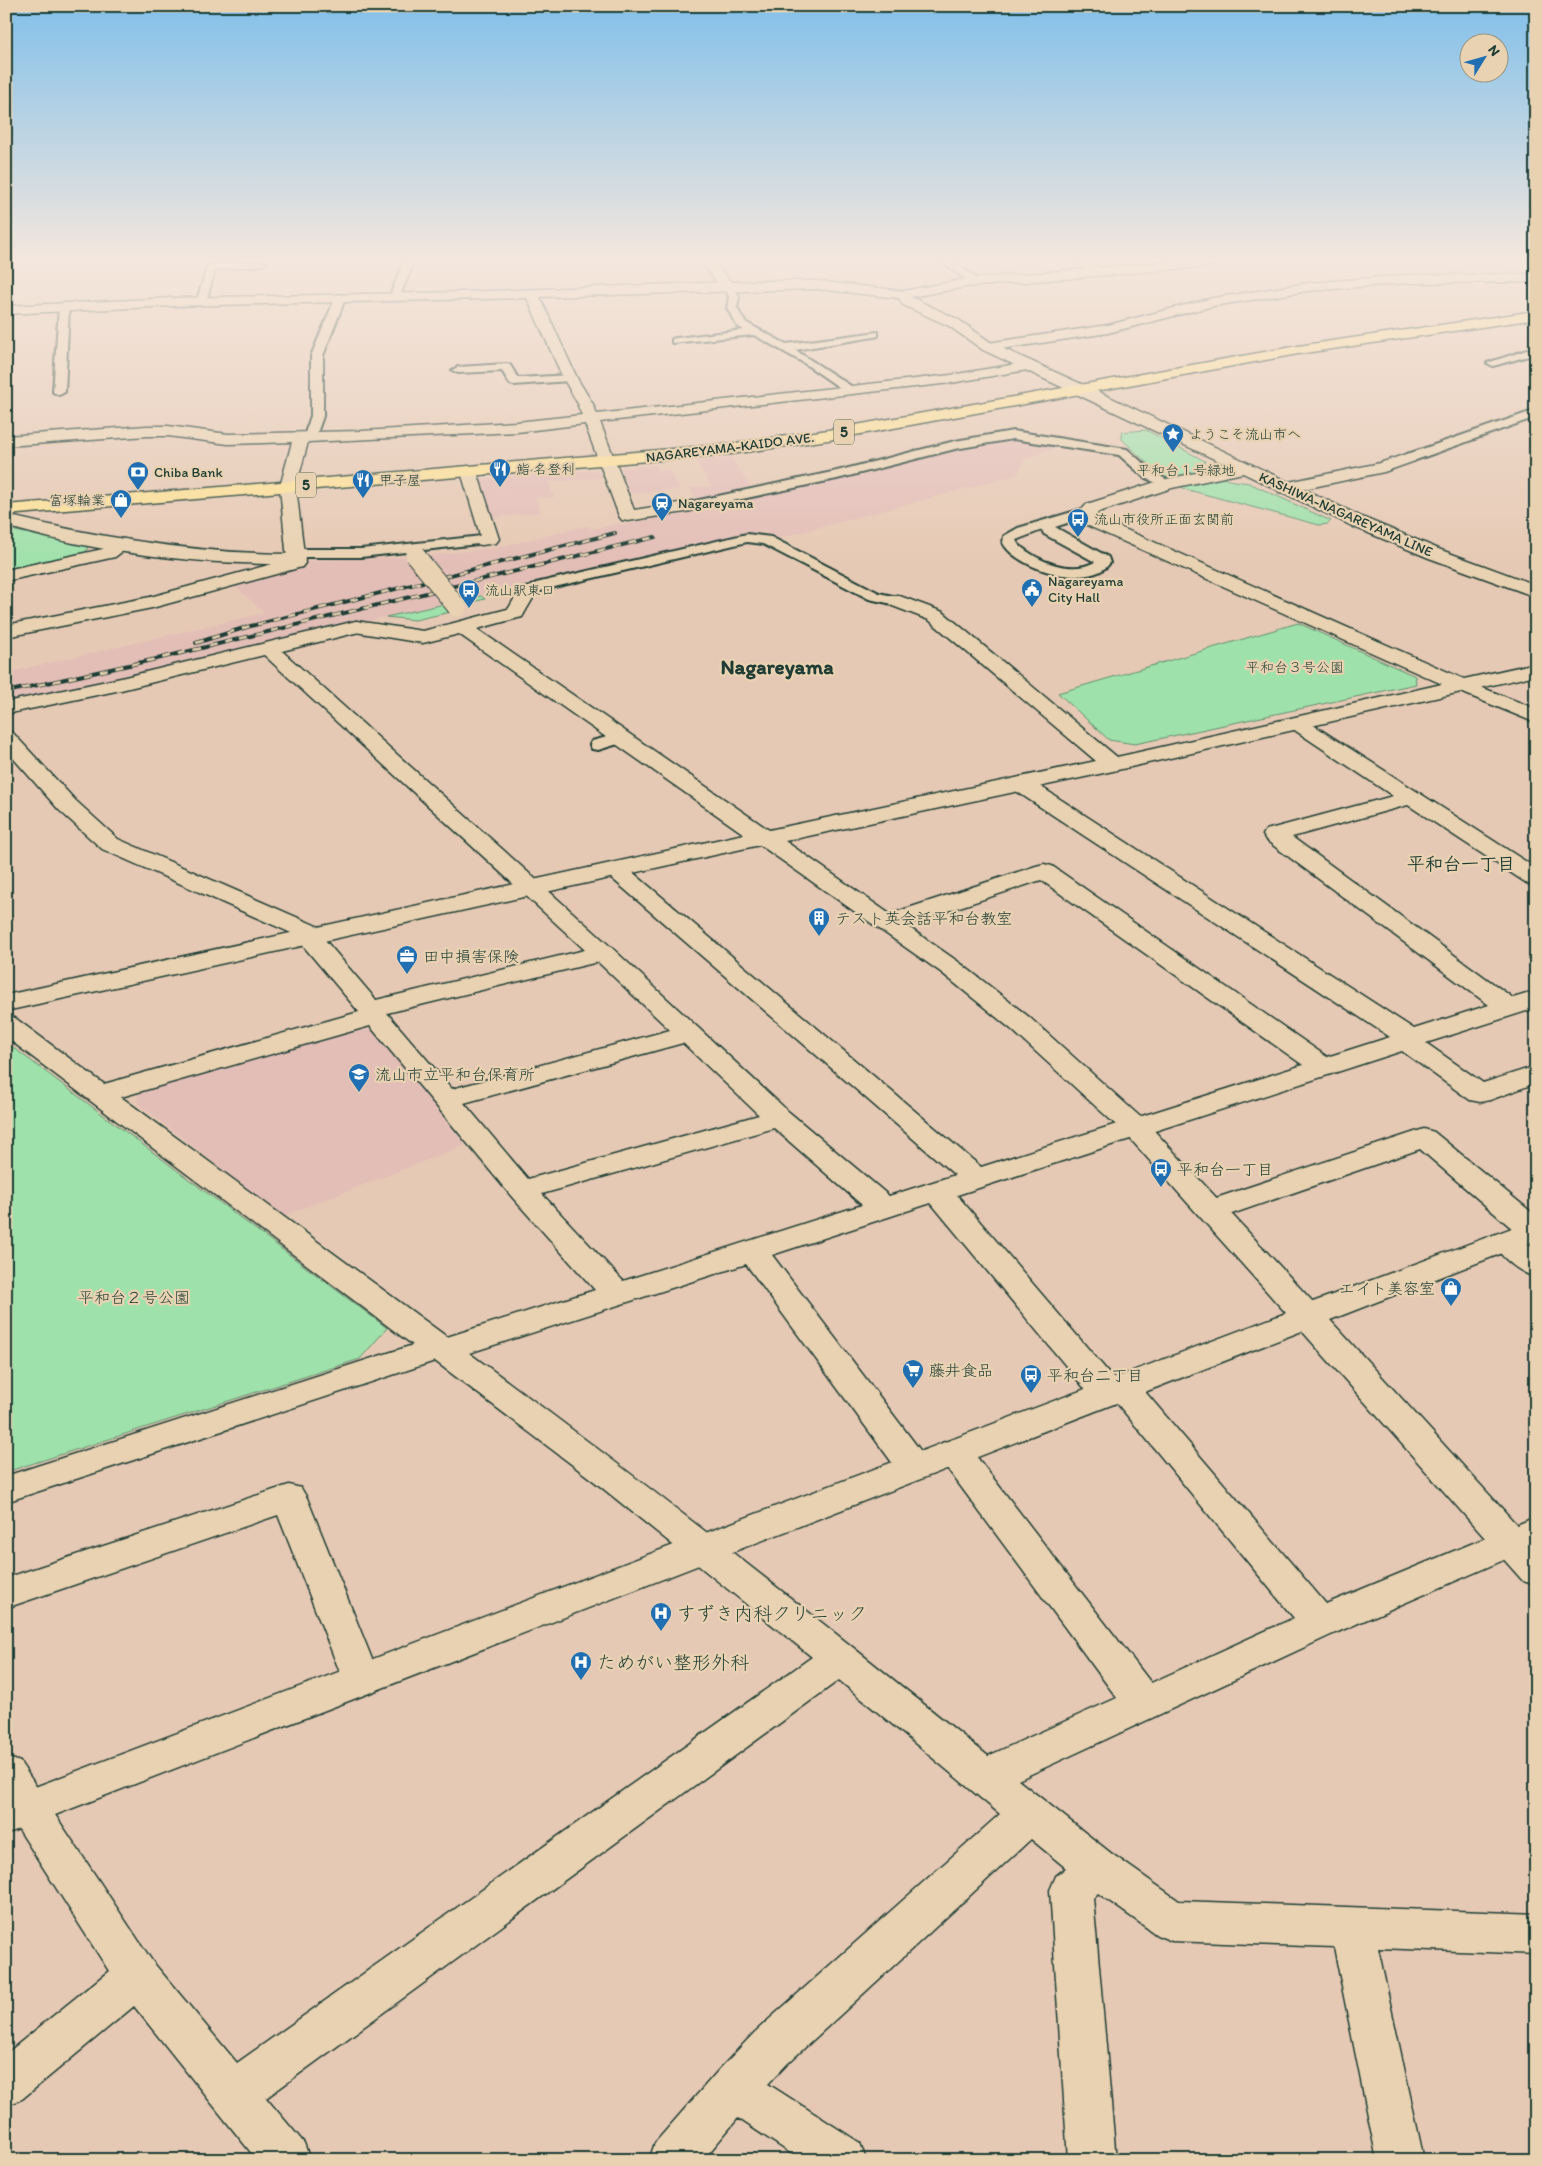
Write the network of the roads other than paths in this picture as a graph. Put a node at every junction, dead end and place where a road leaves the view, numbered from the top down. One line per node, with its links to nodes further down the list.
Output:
1 (61, 363): 12 (lane)
2 (317, 363): 15 (lane)
3 (563, 363): 9 (street)
4 (808, 363): 11 (lane)
5 (1022, 363): 7 (street, KASHIWA-NAGAREYAMA LINE)
6 (1225, 363): 10 (main road, NAGAREYAMA-KAIDO AVE. / 5)
7 (1028, 366): 10 (street, KASHIWA-NAGAREYAMA LINE); 11 (street)
8 (458, 370): 9 (lane)
9 (570, 378): 14 (street)
10 (1080, 389): 18 (main road, NAGAREYAMA-KAIDO AVE. / 5); 19 (street, KASHIWA-NAGAREYAMA LINE)
11 (850, 390): 14 (street)
12 (59, 392)
13 (1536, 412): 17 (lane)
14 (589, 413): 15 (street); 18 (street)
15 (306, 436): 16 (street); 22 (street)
16 (6, 441)
17 (1409, 458): 23 (street)
18 (605, 461): 20 (main road, NAGAREYAMA-KAIDO AVE. / 5); 24 (street)
19 (1243, 468): 21 (street); 23 (street, KASHIWA-NAGAREYAMA LINE)
20 (469, 472): 22 (main road, NAGAREYAMA-KAIDO AVE. / 5); 29 (street)
21 (1168, 484): 24 (lane); 26 (street)
22 (288, 487): 25 (main road, NAGAREYAMA-KAIDO AVE. / 5); 32 (street)
23 (1286, 488): 34 (street, KASHIWA-NAGAREYAMA LINE)
24 (685, 507)
25 (6, 510)
26 (1089, 511): 28 (lane); 41 (street)
27 (6, 520): 30 (street)
28 (1051, 523): 28 (lane)
29 (486, 540): 32 (lane)
30 (123, 544): 32 (street); 33 (street)
31 (415, 555): 37 (street, bridge)
32 (296, 556): 38 (street)
33 (6, 576)
34 (1536, 591)
35 (527, 593): 36 (lane); 37 (street)
36 (897, 601): 46 (street)
37 (460, 617): 39 (street); 49 (street)
38 (6, 631)
39 (269, 649): 42 (street); 52 (street)
40 (1536, 669): 41 (street)
41 (1463, 686): 43 (street); 44 (street)
42 (6, 708)
43 (1536, 717)
44 (1297, 723): 46 (street); 48 (street)
45 (6, 737): 54 (street)
46 (1112, 764): 47 (street)
47 (1021, 784): 49 (street); 62 (street)
48 (1410, 798): 51 (street); 58 (street)
49 (765, 837): 50 (street); 53 (street)
50 (616, 870): 52 (street); 69 (street)
51 (1536, 879)
52 (532, 888): 54 (street); 55 (street)
53 (887, 923): 63 (street); 68 (street)
54 (313, 936): 57 (street); 59 (street)
55 (603, 953): 59 (street); 61 (street)
56 (1536, 999): 58 (street)
57 (6, 1002)
58 (1508, 1007): 62 (street)
59 (373, 1012): 65 (street); 66 (street)
60 (6, 1024): 65 (street)
61 (690, 1034): 66 (street); 67 (street)
62 (1409, 1040): 63 (street); 64 (street)
63 (1324, 1067): 68 (street)
64 (1536, 1074)
65 (100, 1094): 79 (street)
66 (446, 1100): 70 (street)
67 (779, 1118): 70 (street); 72 (street)
68 (1136, 1128): 69 (street); 73 (street)
69 (976, 1178): 71 (street)
70 (522, 1190): 77 (street)
71 (938, 1191): 72 (street); 80 (street)
72 (883, 1207): 75 (street)
73 (1212, 1210): 74 (street); 78 (street)
74 (1525, 1234): 76 (street); 78 (street)
75 (752, 1250): 77 (street); 82 (street)
76 (1536, 1267)
77 (616, 1293): 79 (street)
78 (1308, 1317): 80 (street); 84 (street)
79 (441, 1349): 83 (street); 85 (street)
80 (1115, 1391): 81 (street); 88 (street)
81 (954, 1452): 82 (street); 91 (street)
82 (914, 1467): 85 (street)
83 (6, 1488)
84 (1523, 1536): 86 (street); 88 (street)
85 (705, 1549): 89 (street); 90 (street)
86 (1536, 1571)
87 (6, 1593): 90 (street)
88 (1320, 1623): 91 (street)
89 (839, 1659): 92 (street); 101 (street)
90 (361, 1679): 93 (street)
91 (1143, 1702): 92 (street)
92 (985, 1776): 94 (street)
93 (13, 1800): 98 (street)
94 (1029, 1814): 95 (street); 100 (street)
95 (1097, 1868): 96 (street); 105 (street)
96 (1352, 1928): 97 (street); 106 (street)
97 (1536, 1934)
98 (137, 1976): 99 (street); 101 (street)
99 (6, 2083)
100 (733, 2088): 103 (street); 104 (street)
101 (233, 2094): 102 (street)
102 (287, 2160)
103 (672, 2160)
104 (843, 2160)
105 (1092, 2160)
106 (1401, 2160)

